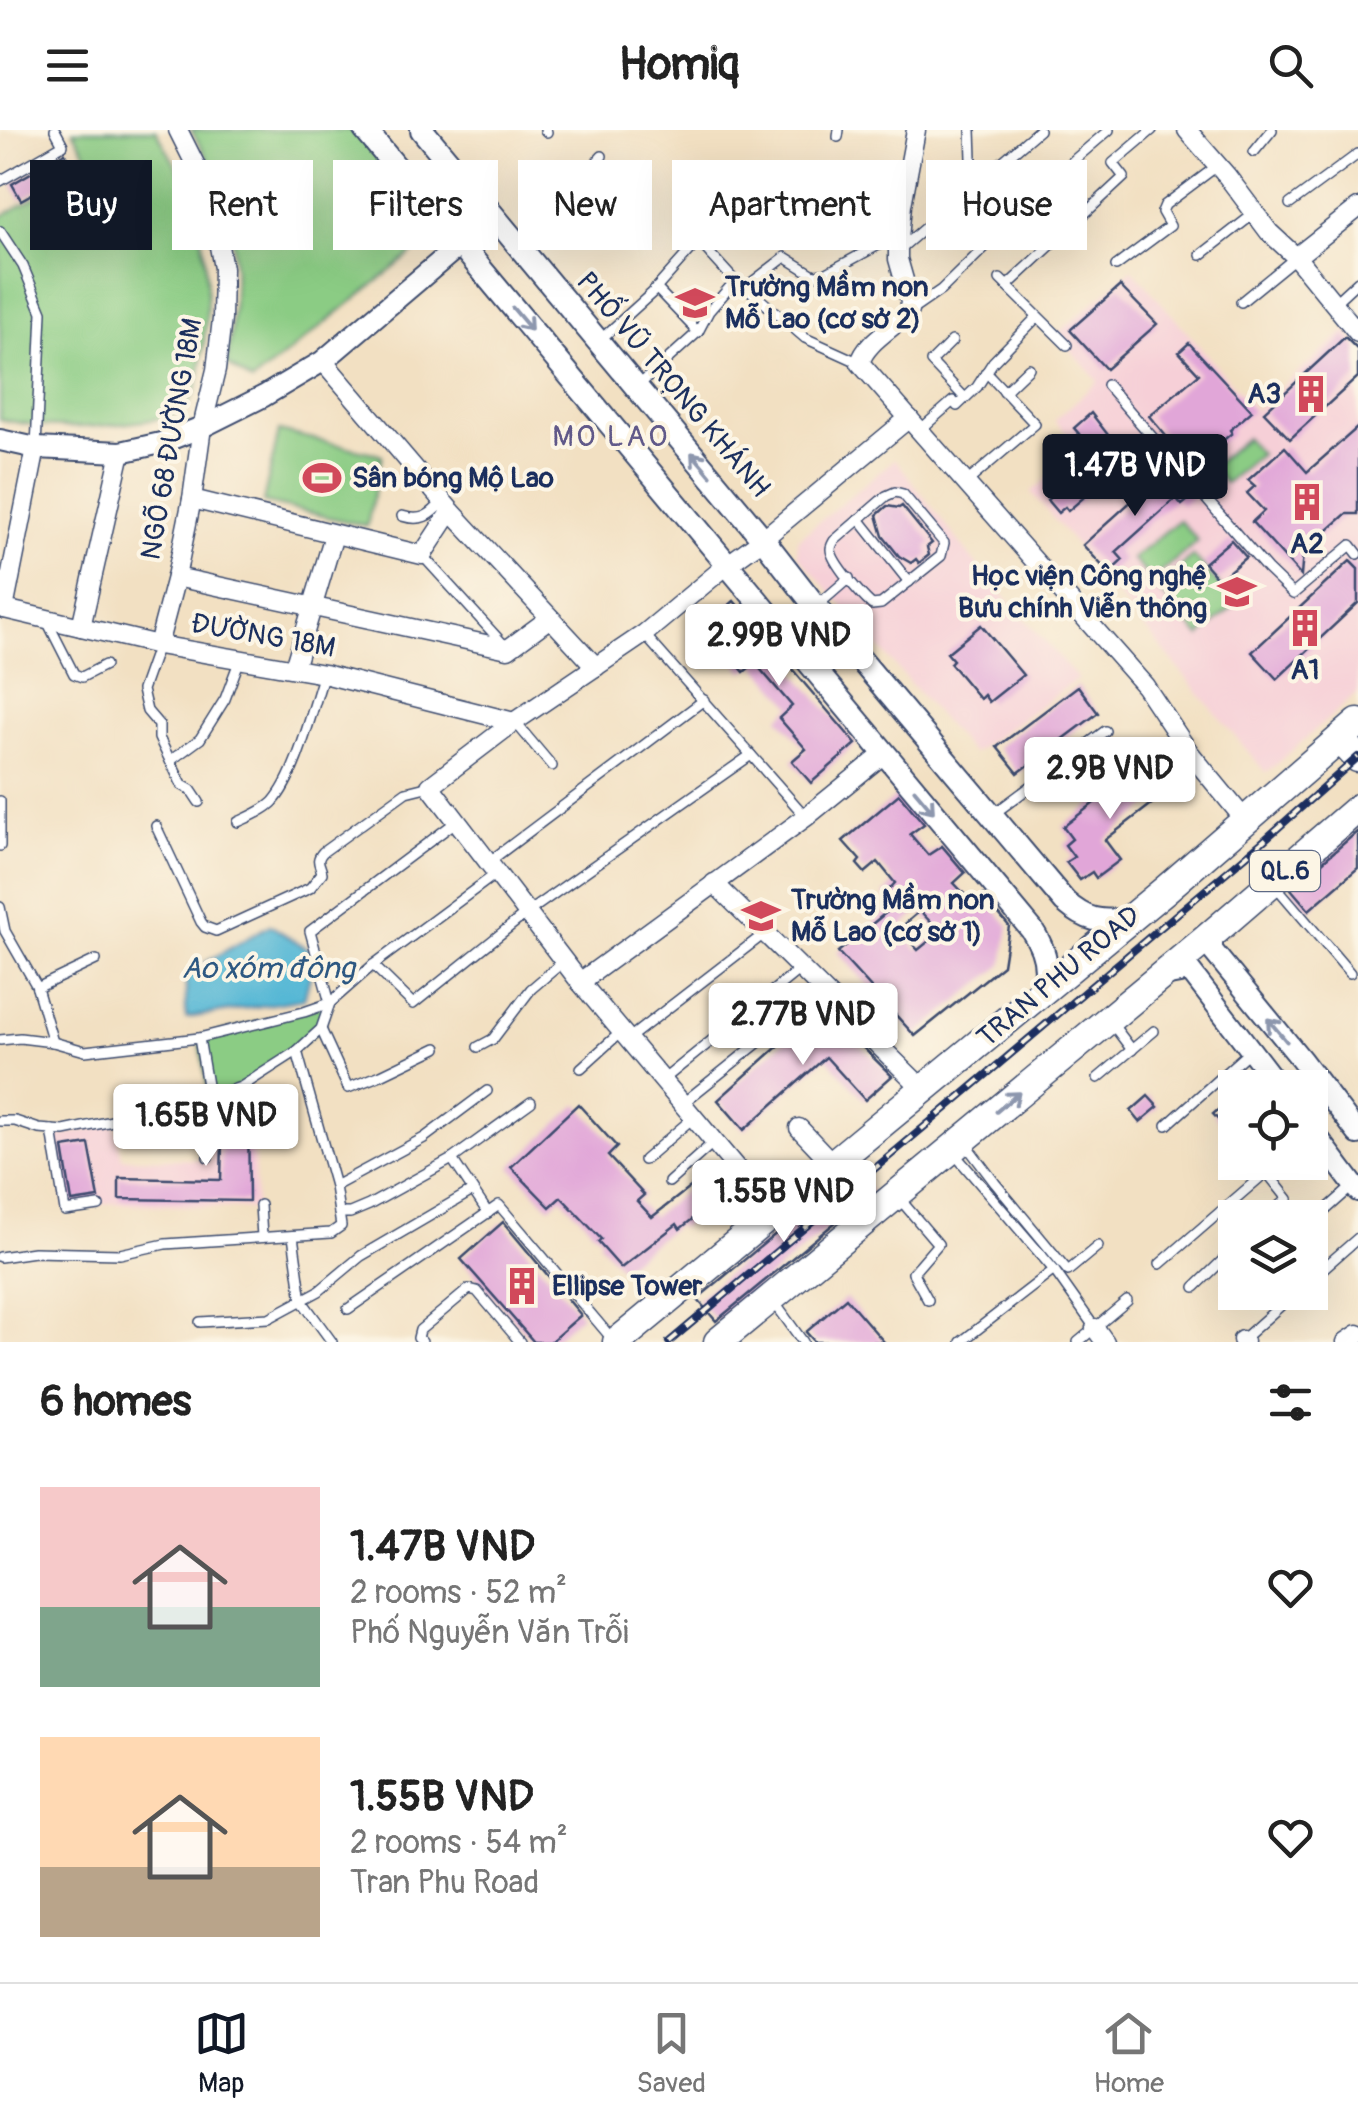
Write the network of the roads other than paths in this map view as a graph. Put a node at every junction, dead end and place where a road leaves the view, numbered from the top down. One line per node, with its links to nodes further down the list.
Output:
1 (54, 130): 21 (lane)
2 (178, 130): 59 (street, NGÕ 68 ĐƯỜNG 18M)
3 (364, 130): 15 (main road)
4 (916, 130): 22 (street)
5 (972, 130): 18 (lane)
6 (1039, 130): 19 (lane)
7 (1109, 130): 43 (lane)
8 (1152, 130): 44 (lane)
9 (1187, 130): 20 (street)
10 (1272, 130): 12 (lane)
11 (426, 132): 16 (main road, PHỐ VŨ TRỌNG KHÁNH)
12 (1254, 152)
13 (1358, 154): 23 (lane)
14 (602, 156): 17 (lane)
15 (389, 160)
16 (449, 160)
17 (598, 160)
18 (973, 160)
19 (1004, 160)
20 (1218, 166): 25 (street); 36 (lane)
21 (0, 181)
22 (906, 192)
23 (1290, 204)
24 (1358, 208): 35 (street)
25 (1254, 213): 34 (lane); 35 (street)
26 (498, 221): 28 (main road, PHỐ VŨ TRỌNG KHÁNH)
27 (0, 231): 61 (lane)
28 (518, 246)
29 (453, 250): 50 (street)
30 (465, 250): 73 (main road, one-way to 73)
31 (522, 250): 47 (main road, PHỐ VŨ TRỌNG KHÁNH)
32 (880, 250): 39 (lane)
33 (898, 250): 43 (street)
34 (1201, 255)
35 (1296, 258): 41 (lane); 42 (street)
36 (1116, 266)
37 (732, 276): 39 (lane); 40 (lane); 45 (lane)
38 (1358, 281): 42 (lane)
39 (746, 287): 51 (lane)
40 (656, 288): 45 (lane); 47 (lane)
41 (1241, 302)
42 (1334, 302): 46 (street)
43 (910, 311): 51 (street)
44 (1036, 316): 49 (lane); 53 (lane)
45 (698, 332): 55 (lane)
46 (1358, 334)
47 (598, 342): 55 (main road, PHỐ VŨ TRỌNG KHÁNH)
48 (952, 342): 57 (lane)
49 (1067, 345)
50 (323, 361): 59 (street); 65 (street)
51 (860, 363): 58 (street)
52 (1029, 368): 56 (lane)
53 (986, 372): 56 (lane); 57 (lane)
54 (1107, 385): 71 (lane)
55 (637, 388): 69 (main road, PHỐ VŨ TRỌNG KHÁNH, one-way to 55)
56 (1004, 392): 63 (lane)
57 (965, 398): 58 (lane)
58 (914, 424): 63 (street); 69 (street)
59 (202, 427): 62 (street); 64 (street, NGÕ 68 ĐƯỜNG 18M)
60 (0, 440): 61 (street)
61 (36, 448): 62 (street); 70 (street)
62 (121, 452): 82 (street)
63 (965, 484): 106 (street)
64 (192, 498): 68 (street); 74 (street, NGÕ 68 ĐƯỜNG 18M)
65 (447, 506): 66 (lane); 72 (street); 80 (street)
66 (402, 516)
67 (859, 519): 75 (lane); 76 (lane); 76 (lane)
68 (334, 535): 72 (street); 77 (street)
69 (763, 540): 73 (street); 78 (main road, PHỐ VŨ TRỌNG KHÁNH)
70 (7, 552): 79 (street)
71 (1358, 554)
72 (422, 555): 85 (lane)
73 (728, 565): 83 (street); 95 (main road)
74 (176, 577): 77 (street); 84 (street, NGÕ 68 ĐƯỜNG 18M)
75 (848, 578): 76 (lane); 78 (lane)
76 (909, 582)
77 (312, 607): 85 (street); 89 (street)
78 (816, 607): 103 (main road, PHỐ VŨ TRỌNG KHÁNH)
79 (2, 609): 81 (street, ĐƯỜNG 18M)
80 (550, 618): 85 (street); 88 (street)
81 (46, 619): 82 (street, ĐƯỜNG 18M); 87 (lane)
82 (81, 627): 84 (street, ĐƯỜNG 18M)
83 (644, 634): 88 (street); 91 (lane)
84 (158, 644): 86 (street, ĐƯỜNG 18M); 97 (lane)
85 (508, 649)
86 (240, 659): 89 (street, ĐƯỜNG 18M); 97 (lane)
87 (106, 665)
88 (596, 667): 92 (street)
89 (294, 668): 90 (street, ĐƯỜNG 18M)
90 (324, 674): 92 (street, ĐƯỜNG 18M); 107 (lane)
91 (704, 700): 96 (lane); 110 (lane)
92 (514, 722): 98 (lane); 99 (street)
93 (1105, 731): 103 (lane)
94 (1352, 740): 106 (highway, TRAN PHU ROAD / QL.6)
95 (884, 753): 104 (street); 117 (main road, one-way to 117)
96 (750, 754): 104 (lane); 115 (lane)
97 (170, 761): 101 (lane)
98 (552, 766)
99 (430, 786): 105 (street); 108 (lane)
100 (0, 801): 109 (lane)
101 (199, 802)
102 (1358, 808): 112 (highway, QL.6)
103 (992, 814): 113 (main road, PHỐ VŨ TRỌNG KHÁNH)
104 (806, 816): 111 (street)
105 (457, 820): 110 (street); 132 (lane)
106 (1246, 820): 116 (highway, TRAN PHU ROAD / QL.6)
107 (238, 822)
108 (156, 826)
109 (0, 846)
110 (494, 866): 115 (street); 122 (lane)
111 (714, 882): 118 (street); 127 (street)
112 (1272, 882): 119 (highway, QL.6); 125 (lane)
113 (1066, 902): 116 (main road); 117 (main road)
114 (0, 908): 128 (lane)
115 (528, 912): 121 (street); 122 (lane)
116 (1128, 920): 131 (highway, TRAN PHU ROAD / QL.6)
117 (1032, 930): 131 (main road)
118 (766, 933): 123 (street); 136 (lane)
119 (1212, 934): 124 (street); 126 (highway, QL.6)
120 (96, 960): 128 (lane)
121 (564, 961): 127 (street); 140 (lane)
122 (373, 965): 132 (lane)
123 (801, 968): 129 (street); 148 (lane)
124 (1230, 972): 130 (street); 158 (street, one-way to 124)
125 (1350, 972)
126 (1161, 976): 130 (street); 133 (highway, QL.6)
127 (580, 982): 136 (street)
128 (37, 988): 139 (lane)
129 (824, 990): 149 (street); 153 (lane)
130 (1208, 992): 142 (street)
131 (1039, 994): 149 (highway, TRAN PHU ROAD / QL.6)
132 (330, 1002): 134 (lane); 137 (lane)
133 (1109, 1019): 143 (lane); 160 (highway, QL.6, one-way to 133)
134 (322, 1029): 141 (lane); 144 (lane)
135 (1154, 1031): 143 (lane)
136 (625, 1035): 145 (lane); 148 (street)
137 (199, 1038): 139 (lane); 151 (lane)
138 (0, 1040): 139 (lane)
139 (53, 1042)
140 (478, 1047)
141 (437, 1048)
142 (1252, 1049): 146 (street); 155 (lane)
143 (1132, 1050): 147 (lane)
144 (298, 1051): 151 (lane); 168 (lane)
145 (582, 1068)
146 (1267, 1070)
147 (1098, 1078)
148 (662, 1080): 153 (street)
149 (924, 1089): 165 (highway, TRAN PHU ROAD / QL.6)
150 (487, 1091): 168 (lane)
151 (210, 1097): 157 (lane); 162 (lane)
152 (530, 1102): 163 (lane)
153 (689, 1110): 159 (street); 164 (lane)
154 (0, 1121): 157 (lane)
155 (1166, 1124)
156 (799, 1128): 165 (street)
157 (52, 1130): 173 (lane)
158 (1358, 1134)
159 (715, 1141): 167 (lane); 175 (street)
160 (957, 1145): 171 (highway, QL.6); 181 (lane); 186 (lane)
161 (1328, 1151): 169 (street)
162 (208, 1156)
163 (452, 1159): 170 (lane); 176 (lane)
164 (644, 1160)
165 (833, 1164): 175 (highway, TRAN PHU ROAD / QL.6)
166 (1257, 1180): 183 (lane)
167 (668, 1182)
168 (336, 1186): 176 (lane)
169 (1356, 1188): 174 (lane)
170 (472, 1191): 177 (lane); 189 (lane)
171 (896, 1195): 188 (highway, QL.6); 190 (lane)
172 (260, 1205): 178 (lane)
173 (99, 1206)
174 (1328, 1210)
175 (774, 1212): 201 (highway, TRAN PHU ROAD / QL.6)
176 (339, 1213): 179 (lane)
177 (488, 1213): 192 (lane); 201 (lane)
178 (262, 1236): 179 (lane); 182 (lane)
179 (293, 1236): 189 (lane)
180 (1358, 1238): 185 (lane)
181 (1098, 1246)
182 (0, 1256)
183 (1160, 1264)
184 (1218, 1264): 187 (lane)
185 (1328, 1264)
186 (1054, 1270): 196 (lane); 204 (lane)
187 (1194, 1287)
188 (771, 1298): 202 (highway, QL.6); 203 (lane)
189 (302, 1300): 194 (lane); 198 (lane)
190 (928, 1300)
191 (1127, 1300): 196 (lane)
192 (348, 1308)
193 (1276, 1310): 197 (lane)
194 (200, 1322)
195 (1358, 1334): 206 (street)
196 (1100, 1335): 205 (lane)
197 (1242, 1341)
198 (332, 1342)
199 (422, 1342): 200 (lane)
200 (520, 1342)
201 (616, 1342)
202 (718, 1342)
203 (803, 1342)
204 (961, 1342)
205 (1078, 1342)
206 (1346, 1342)

